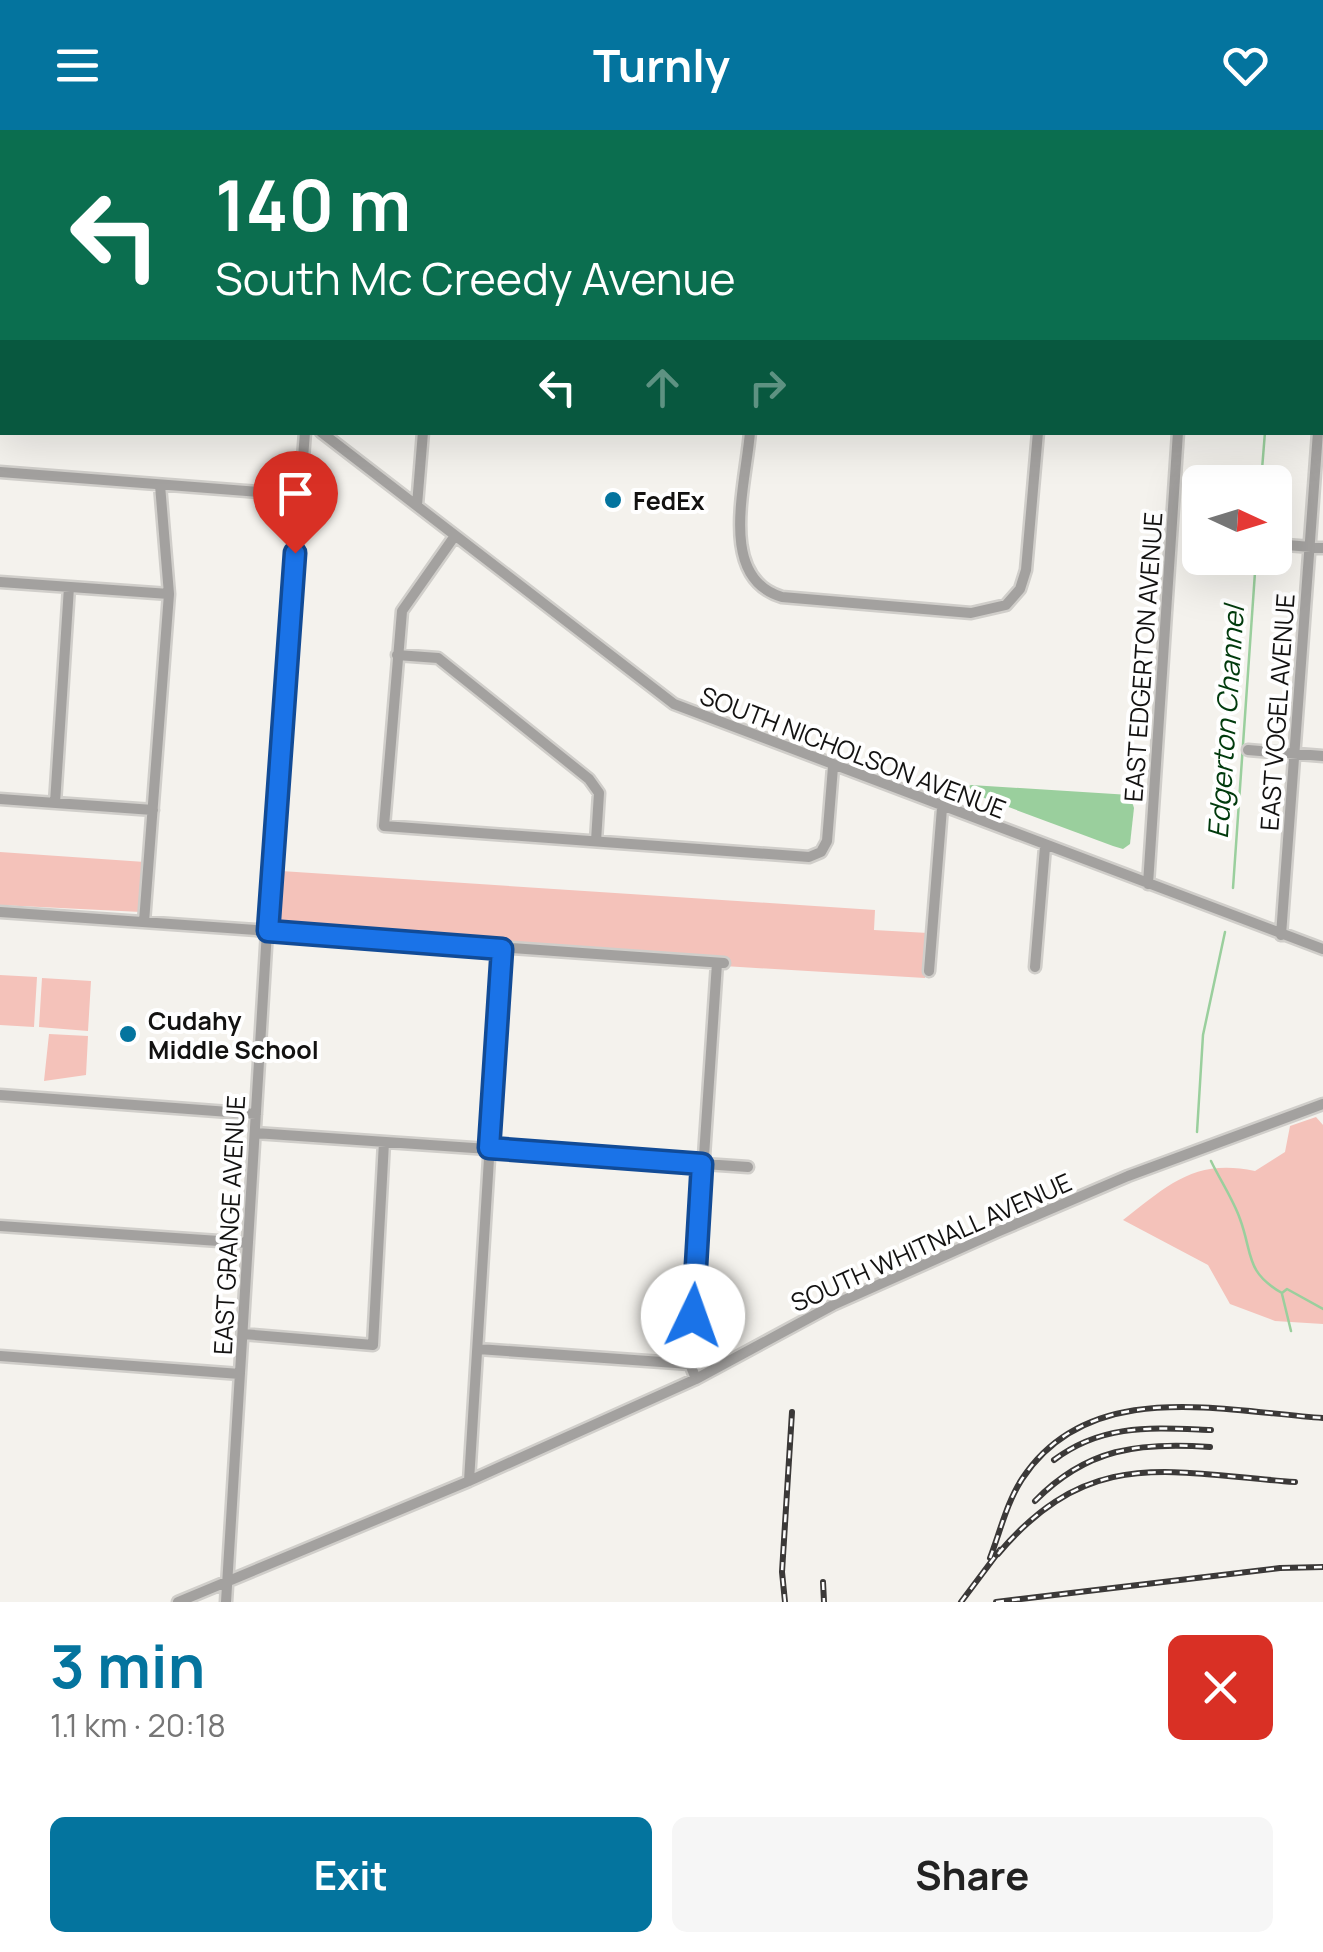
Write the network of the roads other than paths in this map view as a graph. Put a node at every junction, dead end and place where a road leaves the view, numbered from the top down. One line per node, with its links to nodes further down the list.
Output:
1 (304, 435): 10 (street, EAST GRANGE AVENUE)
2 (325, 435): 11 (street, SOUTH NICHOLSON AVENUE)
3 (423, 435): 11 (street)
4 (750, 435): 5 (street)
5 (1038, 435)
6 (1178, 435): 30 (street, EAST EDGERTON AVENUE)
7 (1318, 435): 14 (street, EAST VOGEL AVENUE)
8 (0, 472): 9 (street)
9 (160, 485): 10 (street); 18 (street)
10 (299, 495): 33 (street, EAST GRANGE AVENUE)
11 (417, 504): 12 (street, SOUTH NICHOLSON AVENUE)
12 (454, 537): 19 (street); 23 (street, SOUTH NICHOLSON AVENUE)
13 (1292, 546): 14 (street)
14 (1309, 547): 15 (street); 21 (street, EAST VOGEL AVENUE)
15 (1323, 548)
16 (0, 582): 17 (street)
17 (69, 587): 18 (street); 25 (street)
18 (169, 594): 27 (street)
19 (398, 655): 28 (street); 28 (street)
20 (1248, 750): 21 (street)
21 (1294, 753): 22 (street); 34 (street, EAST VOGEL AVENUE)
22 (1323, 756)
23 (833, 768): 26 (street, SOUTH NICHOLSON AVENUE); 28 (street)
24 (0, 799): 25 (street)
25 (54, 803): 27 (street)
26 (942, 808): 29 (street, SOUTH NICHOLSON AVENUE); 38 (street)
27 (152, 810): 32 (street)
28 (596, 841)
29 (1045, 846): 30 (street, SOUTH NICHOLSON AVENUE); 37 (street)
30 (1148, 884): 34 (street, SOUTH NICHOLSON AVENUE)
31 (0, 912): 32 (street)
32 (144, 922): 33 (street)
33 (268, 931): 35 (street); 41 (street, EAST GRANGE AVENUE)
34 (1281, 934): 36 (street, SOUTH NICHOLSON AVENUE)
35 (502, 949): 44 (street); 45 (street)
36 (1323, 949)
37 (1035, 967)
38 (929, 971)
39 (0, 1095): 41 (street)
40 (1323, 1104): 54 (street, SOUTH WHITNALL AVENUE)
41 (256, 1114): 42 (street, EAST GRANGE AVENUE)
42 (255, 1133): 43 (street); 48 (street, EAST GRANGE AVENUE)
43 (384, 1142): 44 (street); 49 (street)
44 (489, 1148): 45 (street); 50 (street)
45 (702, 1164): 46 (street); 52 (street)
46 (748, 1167)
47 (0, 1226): 48 (street)
48 (248, 1243): 49 (street, EAST GRANGE AVENUE)
49 (243, 1334): 53 (street, EAST GRANGE AVENUE)
50 (478, 1348): 52 (street); 55 (street)
51 (0, 1356): 53 (street)
52 (690, 1364): 54 (street)
53 (240, 1374): 56 (street, EAST GRANGE AVENUE)
54 (696, 1379): 55 (street, SOUTH WHITNALL AVENUE)
55 (469, 1480): 56 (street, SOUTH WHITNALL AVENUE)
56 (228, 1582): 57 (street, SOUTH WHITNALL AVENUE); 58 (street, EAST GRANGE AVENUE)
57 (178, 1602)
58 (226, 1602)

